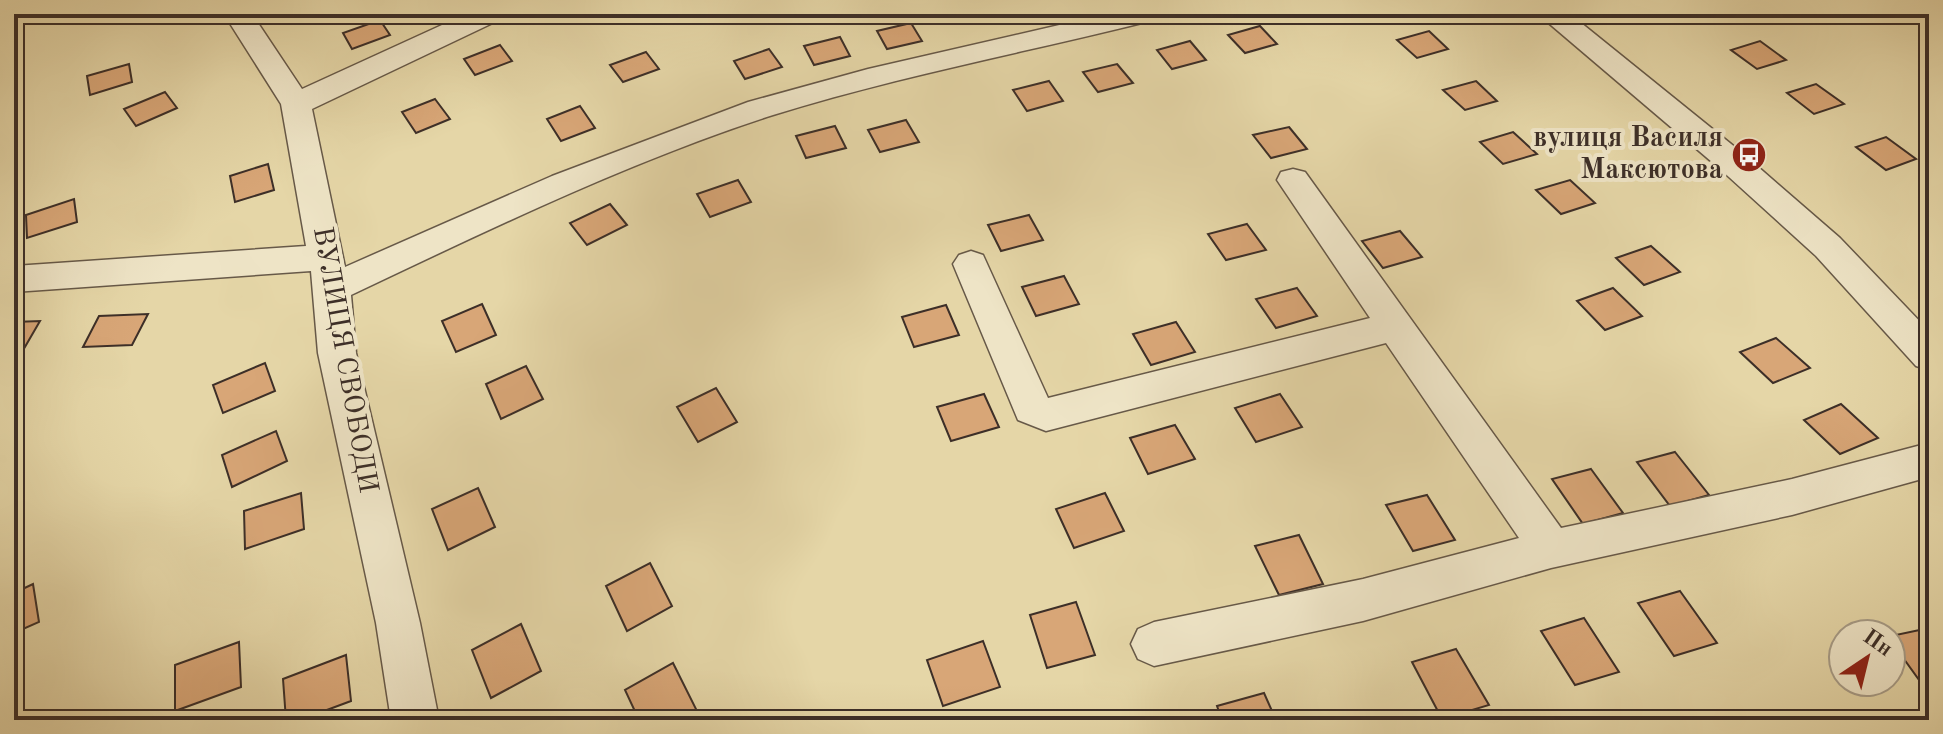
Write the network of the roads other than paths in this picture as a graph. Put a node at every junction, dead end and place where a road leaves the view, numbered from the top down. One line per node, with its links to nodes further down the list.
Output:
1 (238, 14): 5 (street, ВУЛИЦЯ СВОБОДИ)
2 (489, 14): 5 (street)
3 (1144, 14): 8 (street)
4 (1552, 14): 11 (street)
5 (296, 104): 8 (street, ВУЛИЦЯ СВОБОДИ)
6 (1293, 180): 10 (street)
7 (971, 264): 10 (street)
8 (330, 272): 9 (street); 15 (street, ВУЛИЦЯ СВОБОДИ)
9 (14, 279)
10 (1395, 326): 13 (street)
11 (1929, 355)
12 (1929, 460): 13 (street)
13 (1551, 549): 14 (street)
14 (1154, 644)
15 (415, 720)

